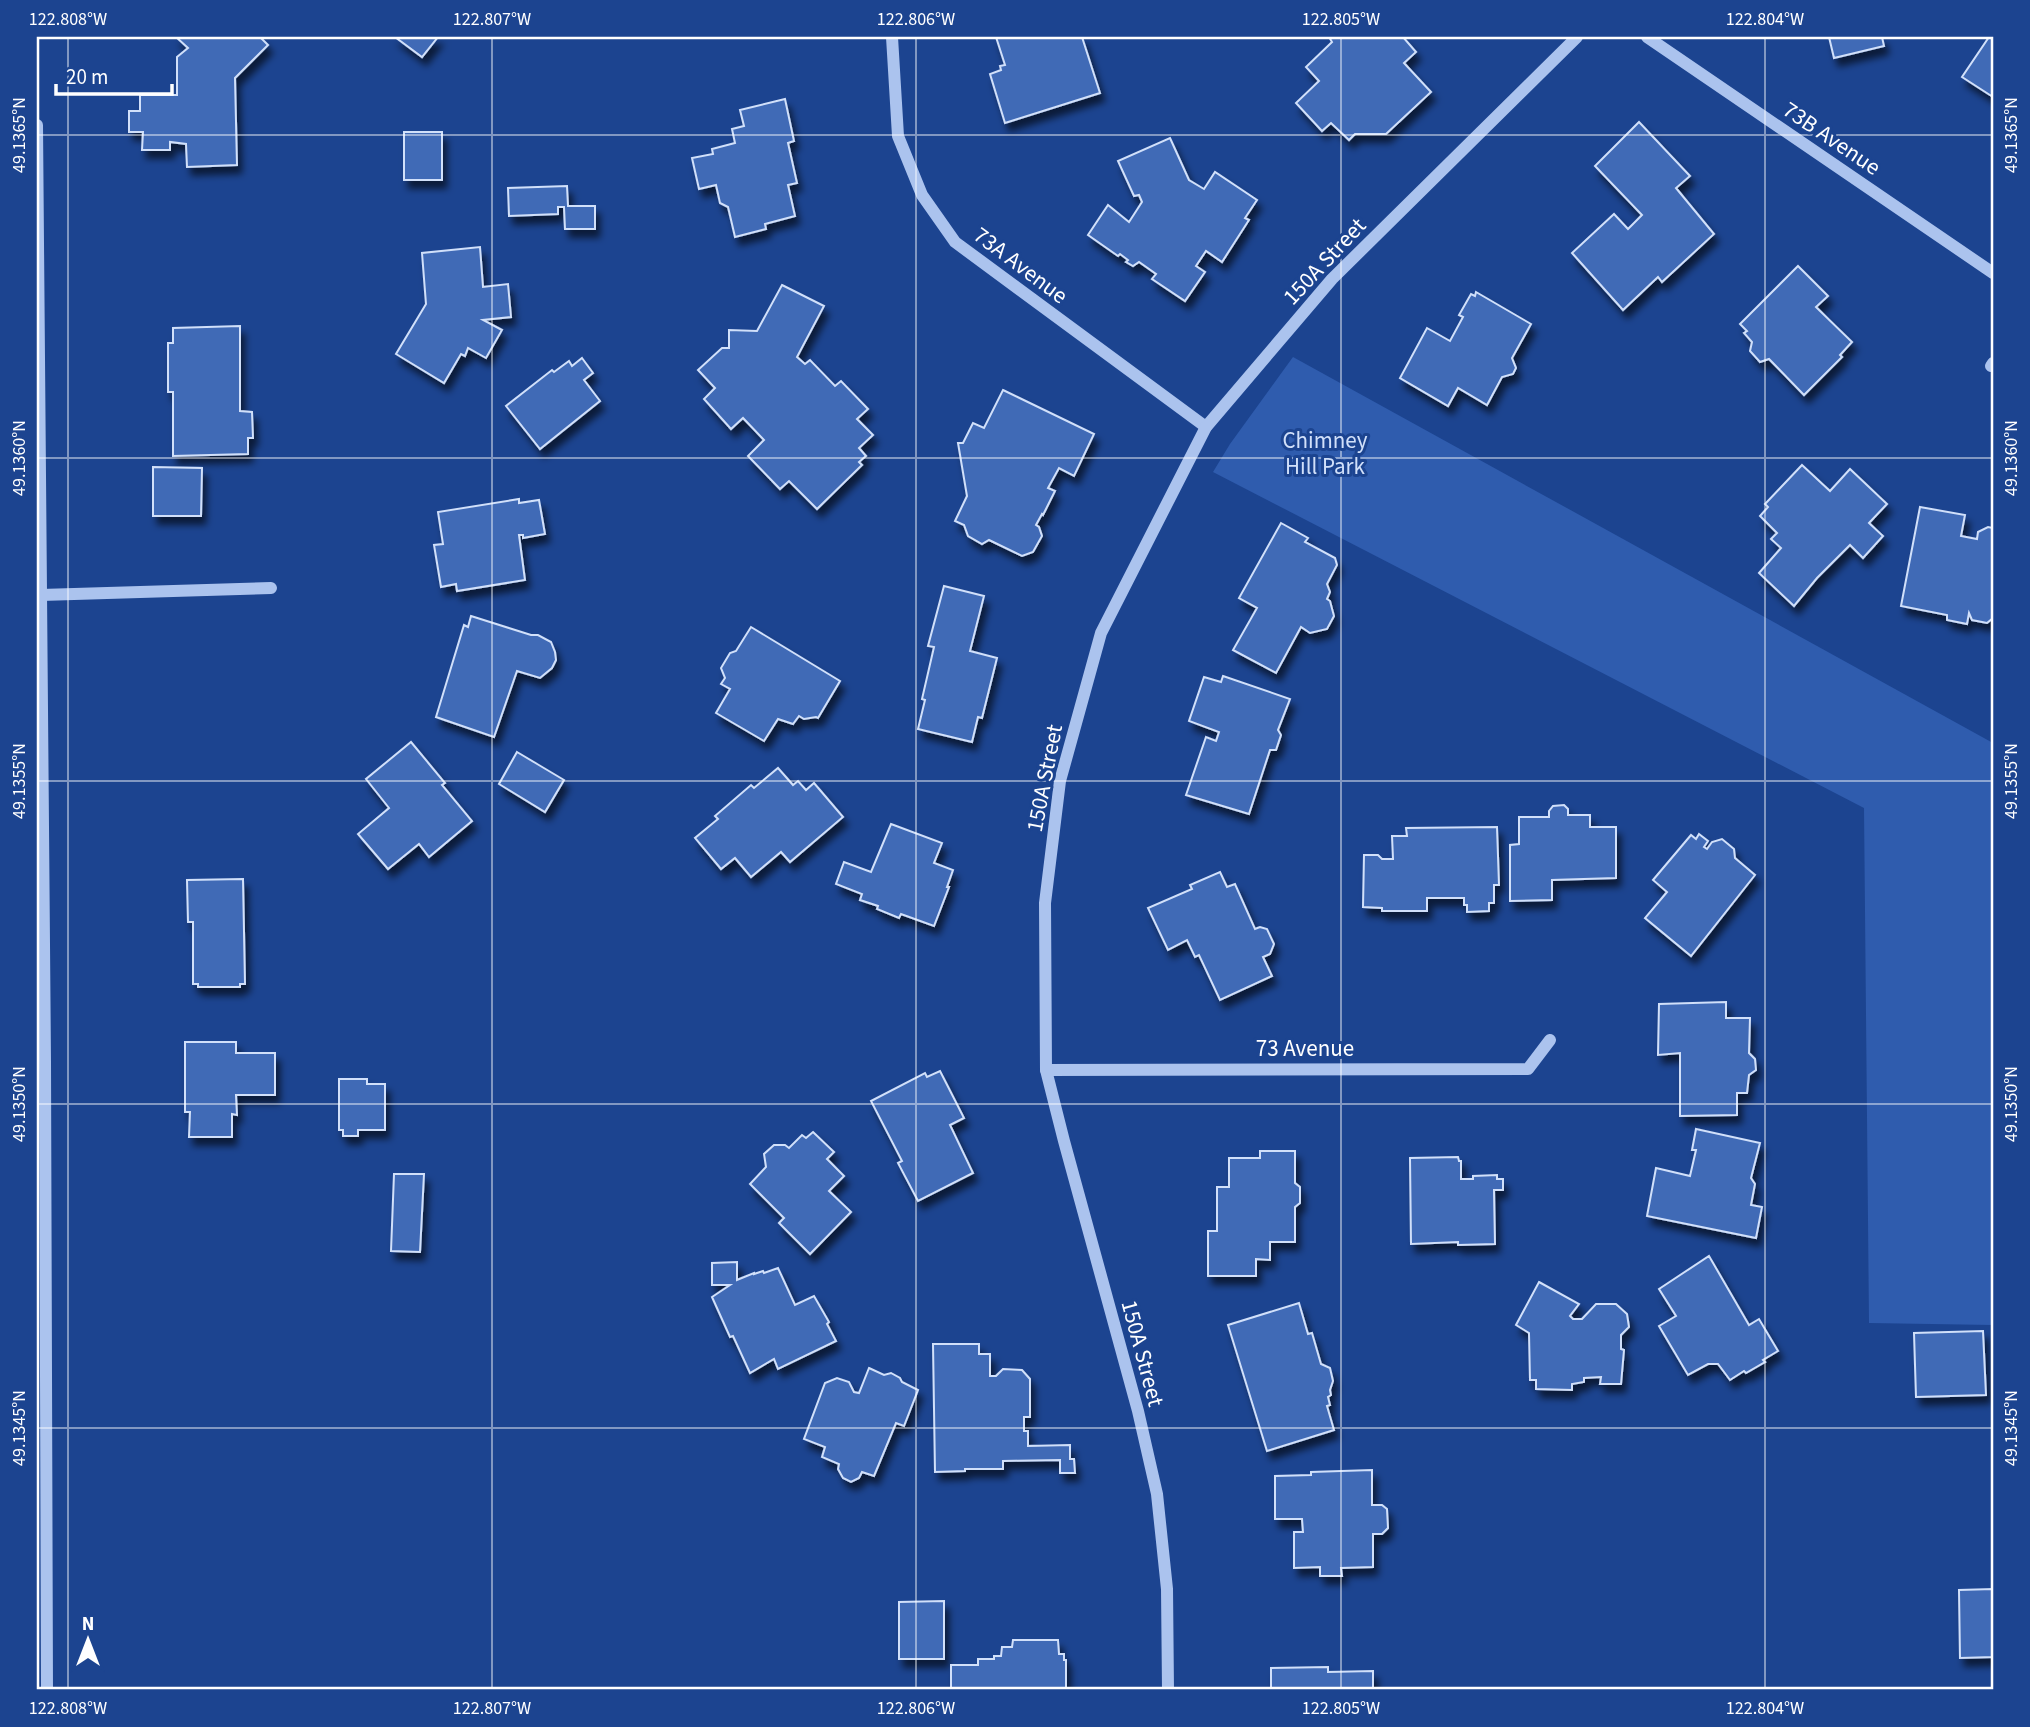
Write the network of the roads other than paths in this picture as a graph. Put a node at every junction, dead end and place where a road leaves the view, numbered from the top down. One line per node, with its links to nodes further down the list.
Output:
1 (892, 37): 7 (street, 73A Avenue)
2 (1577, 37): 7 (street, 150A Street)
3 (1647, 37): 6 (street, 73B Avenue)
4 (37, 125): 5 (street)
5 (37, 172): 9 (street)
6 (1993, 273)
7 (1206, 427): 12 (street, 150A Street)
8 (271, 588): 9 (street)
9 (41, 594): 11 (street)
10 (1550, 1041): 12 (street, 73 Avenue)
11 (41, 1061): 13 (street)
12 (1046, 1070): 15 (street, 150A Street)
13 (42, 1590): 14 (street)
14 (47, 1690)
15 (1168, 1690)

